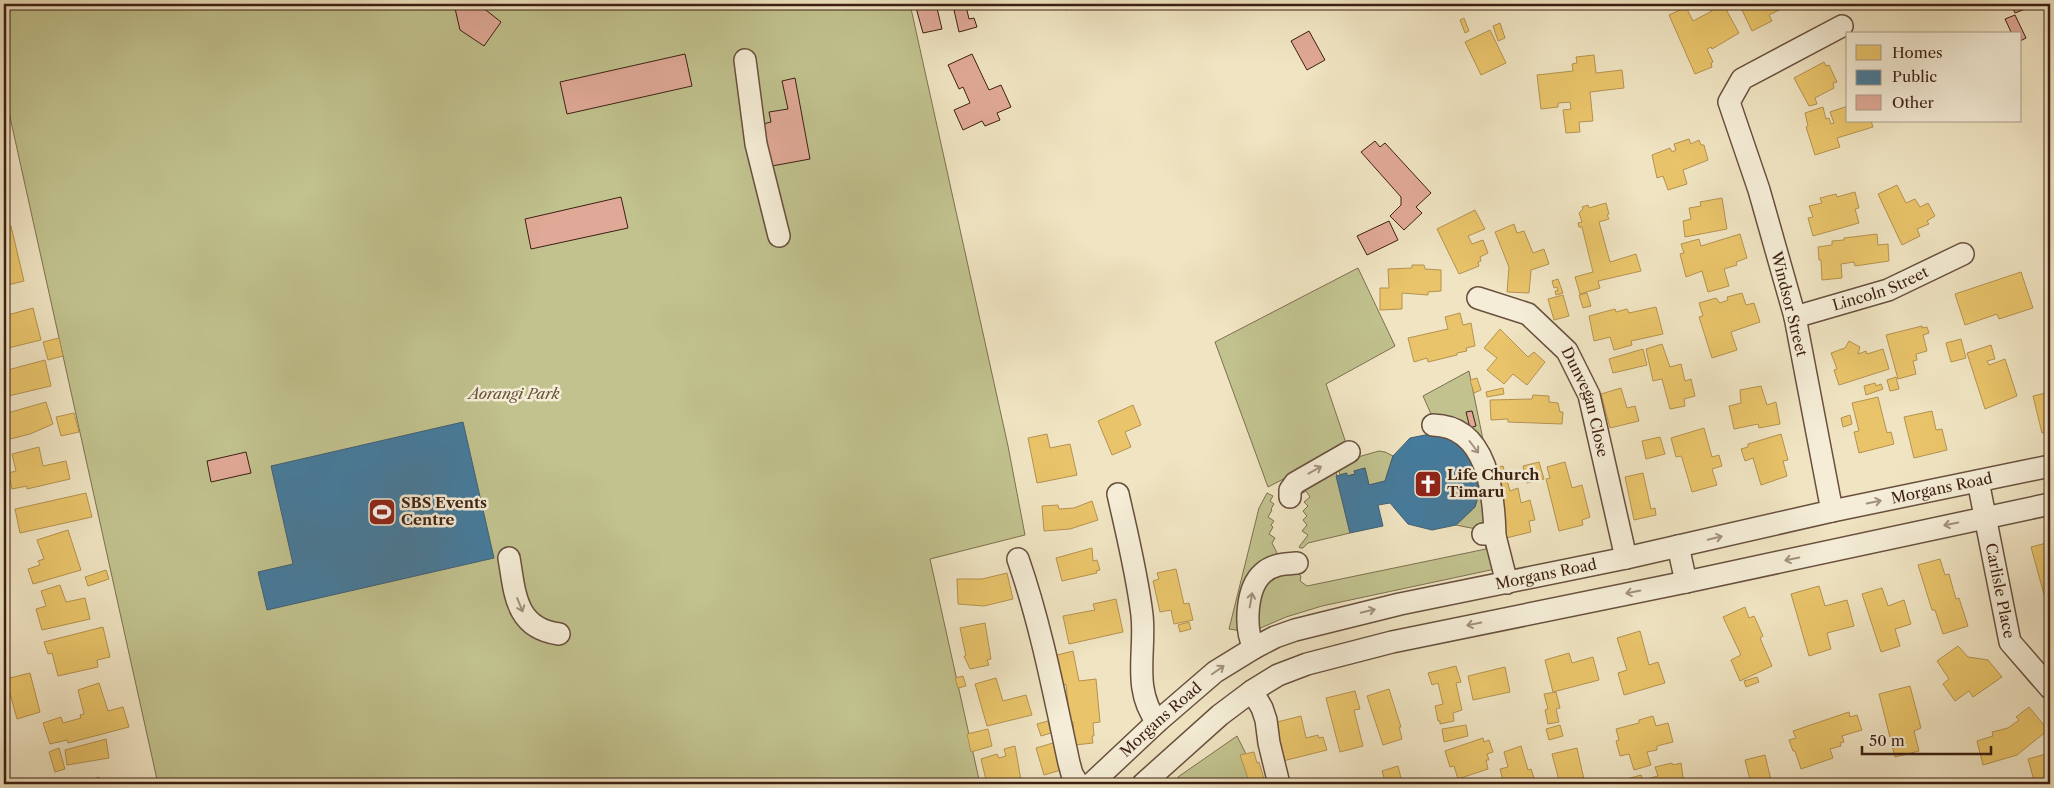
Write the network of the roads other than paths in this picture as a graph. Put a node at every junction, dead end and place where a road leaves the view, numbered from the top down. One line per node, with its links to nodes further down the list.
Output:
1 (1842, 26): 6 (street, Windsor Street)
2 (745, 60): 3 (street)
3 (779, 236)
4 (1963, 254): 6 (street, Lincoln Street)
5 (1478, 298): 18 (street, Dunvegan Close)
6 (1795, 317): 14 (street, Windsor Street)
7 (1433, 426): 22 (street, one-way to 22)
8 (1349, 452): 12 (street, one-way to 8)
9 (2050, 466): 10 (street, Morgans Road)
10 (1978, 481): 14 (street, Morgans Road, one-way to 10); 15 (street, Carlisle Place)
11 (1118, 494): 27 (street)
12 (1290, 497)
13 (2050, 504): 15 (street)
14 (1832, 511): 16 (street, Morgans Road, one-way to 14)
15 (1985, 517): 21 (street, one-way to 21); 25 (street, Carlisle Place)
16 (1678, 546): 18 (street, Morgans Road); 21 (street)
17 (509, 558): 23 (street, one-way to 23)
18 (1626, 558): 22 (street, Morgans Road)
19 (1018, 559): 28 (street)
20 (1288, 560): 24 (street, one-way to 20)
21 (1686, 582): 26 (street, one-way to 26)
22 (1507, 583): 24 (street, Morgans Road, one-way to 22)
23 (559, 634)
24 (1254, 648): 27 (street, Morgans Road, one-way to 24)
25 (2050, 688)
26 (1252, 691): 30 (street); 31 (street)
27 (1157, 722): 29 (street, Morgans Road)
28 (1078, 784)
29 (1091, 784)
30 (1144, 784)
31 (1279, 784)

